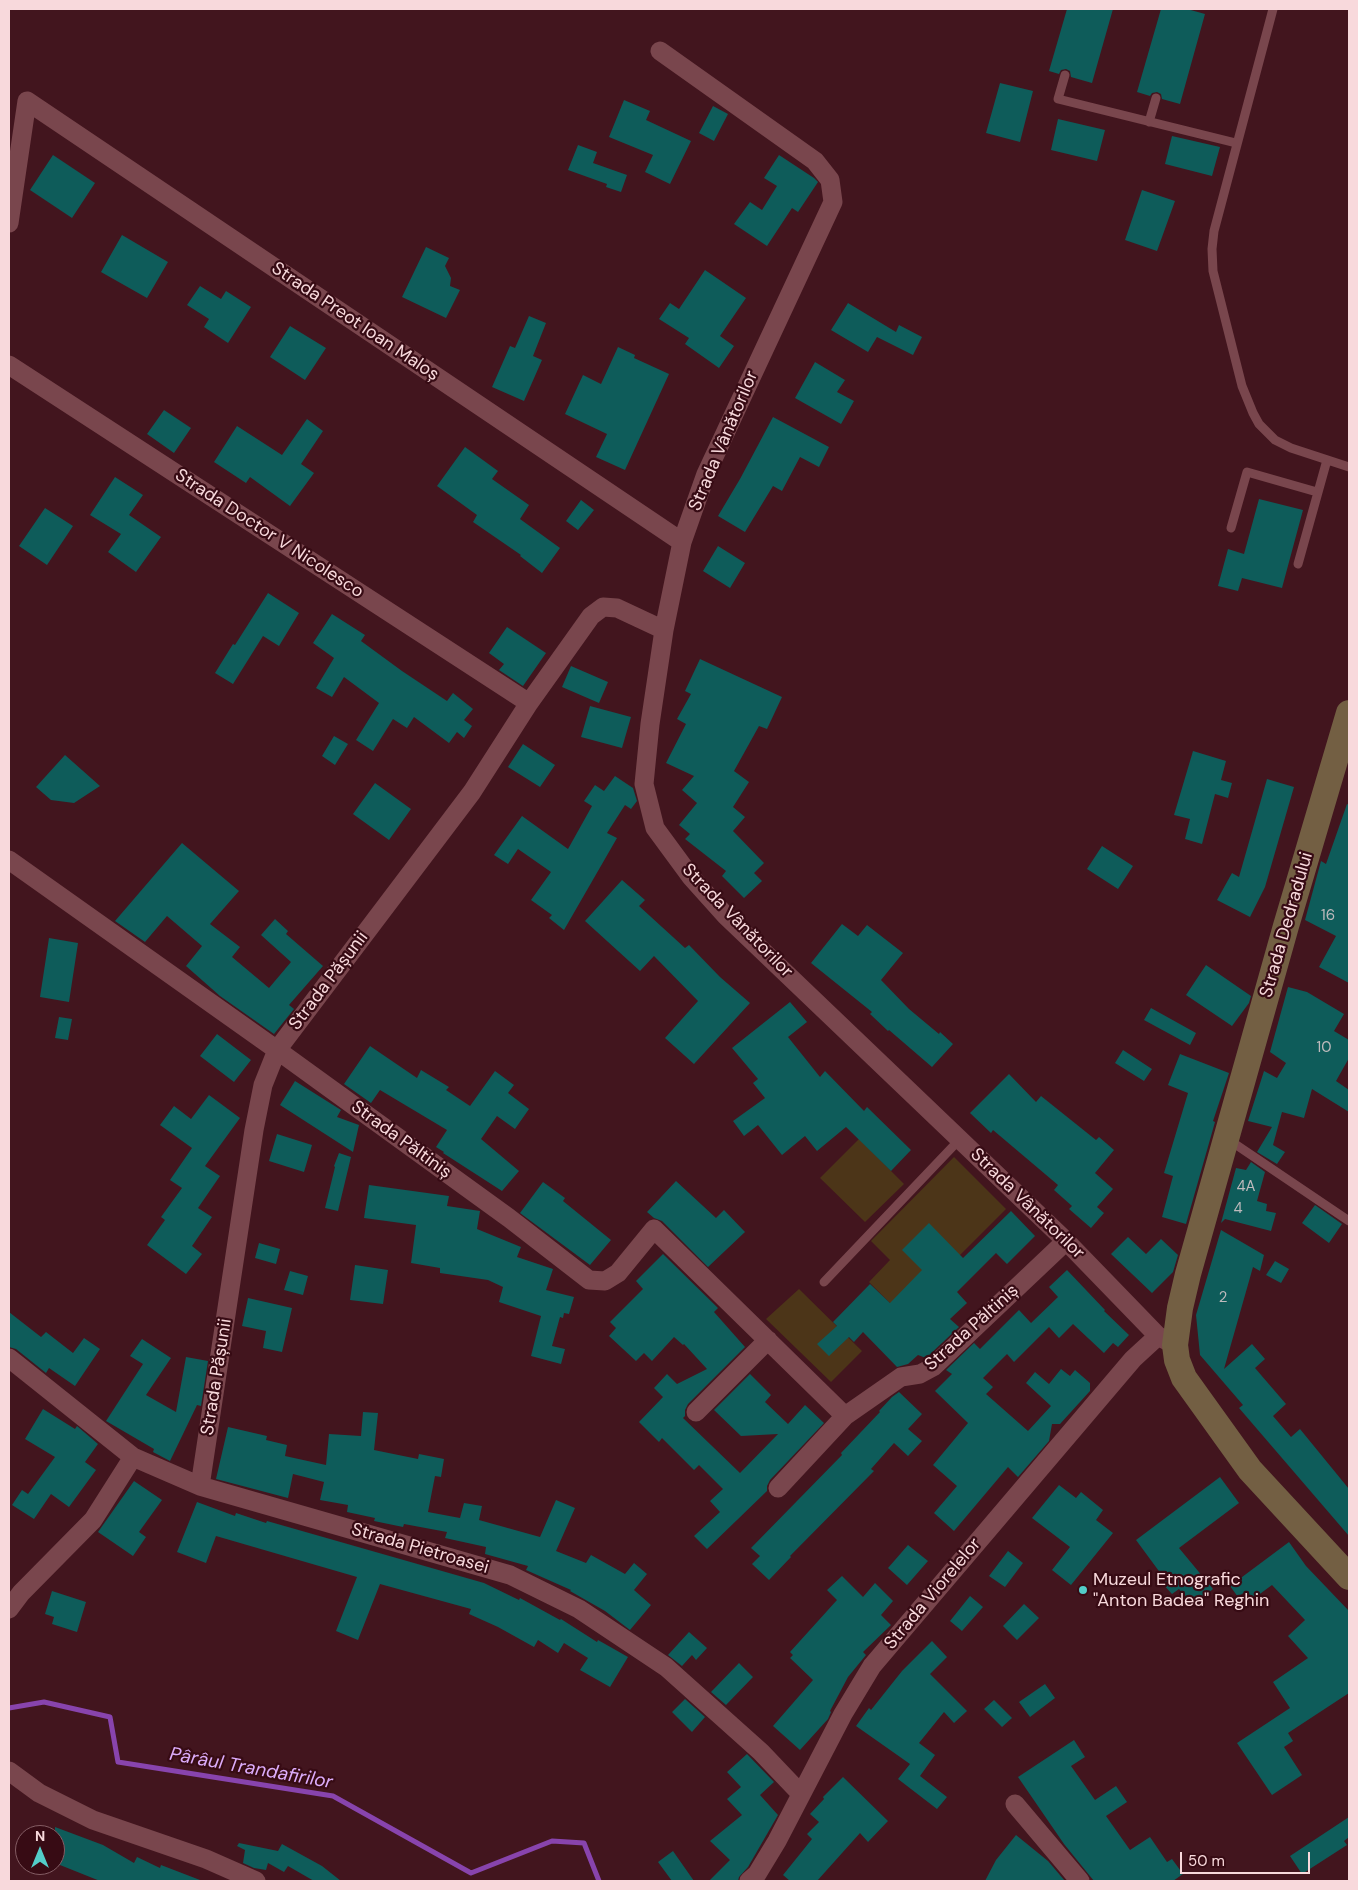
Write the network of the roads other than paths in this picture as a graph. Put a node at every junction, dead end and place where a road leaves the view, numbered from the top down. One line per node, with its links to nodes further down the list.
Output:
1 (1273, 9): 6 (lane)
2 (660, 50): 13 (street, Strada Vânătorilor)
3 (1064, 76): 5 (lane)
4 (1156, 98): 5 (lane)
5 (1149, 122): 6 (lane)
6 (1236, 143): 9 (lane)
7 (9, 223): 13 (street, Strada Preot Ioan Maloș)
8 (9, 365): 16 (street, Strada Doctor V Nicolesco)
9 (1327, 460): 10 (lane); 11 (lane)
10 (1349, 467)
11 (1317, 492): 12 (lane); 14 (lane)
12 (1231, 528)
13 (682, 542): 15 (street, Strada Vânătorilor)
14 (1298, 564)
15 (664, 630): 16 (street, Strada Pășunii); 21 (street, Strada Vânătorilor)
16 (529, 703): 19 (street, Strada Pășunii)
17 (1349, 713): 20 (main road, Strada Dedradului)
18 (9, 860): 19 (street, Strada Păltiniș)
19 (277, 1050): 25 (street, Strada Păltiniș); 31 (street, Strada Pășunii)
20 (1227, 1138): 22 (lane); 26 (main road, Strada Dedradului)
21 (961, 1139): 23 (street, Strada Vânătorilor); 24 (lane)
22 (1349, 1221)
23 (1066, 1241): 26 (street, Strada Vânătorilor); 29 (street, Strada Păltiniș)
24 (824, 1282)
25 (768, 1340): 28 (street); 29 (street, Strada Păltiniș)
26 (1167, 1340): 33 (main road); 36 (street, Strada Viorelelor)
27 (9, 1358): 30 (street, Strada Pietroasei)
28 (696, 1412)
29 (845, 1416): 32 (street, Strada Păltiniș)
30 (133, 1457): 31 (street, Strada Pietroasei); 34 (street)
31 (200, 1486): 36 (street, Strada Pietroasei)
32 (778, 1488)
33 (1349, 1576)
34 (9, 1609)
35 (9, 1771): 38 (street)
36 (800, 1793): 39 (street, Strada Viorelelor)
37 (1015, 1804): 40 (street)
38 (256, 1881)
39 (749, 1881)
40 (1080, 1881)

